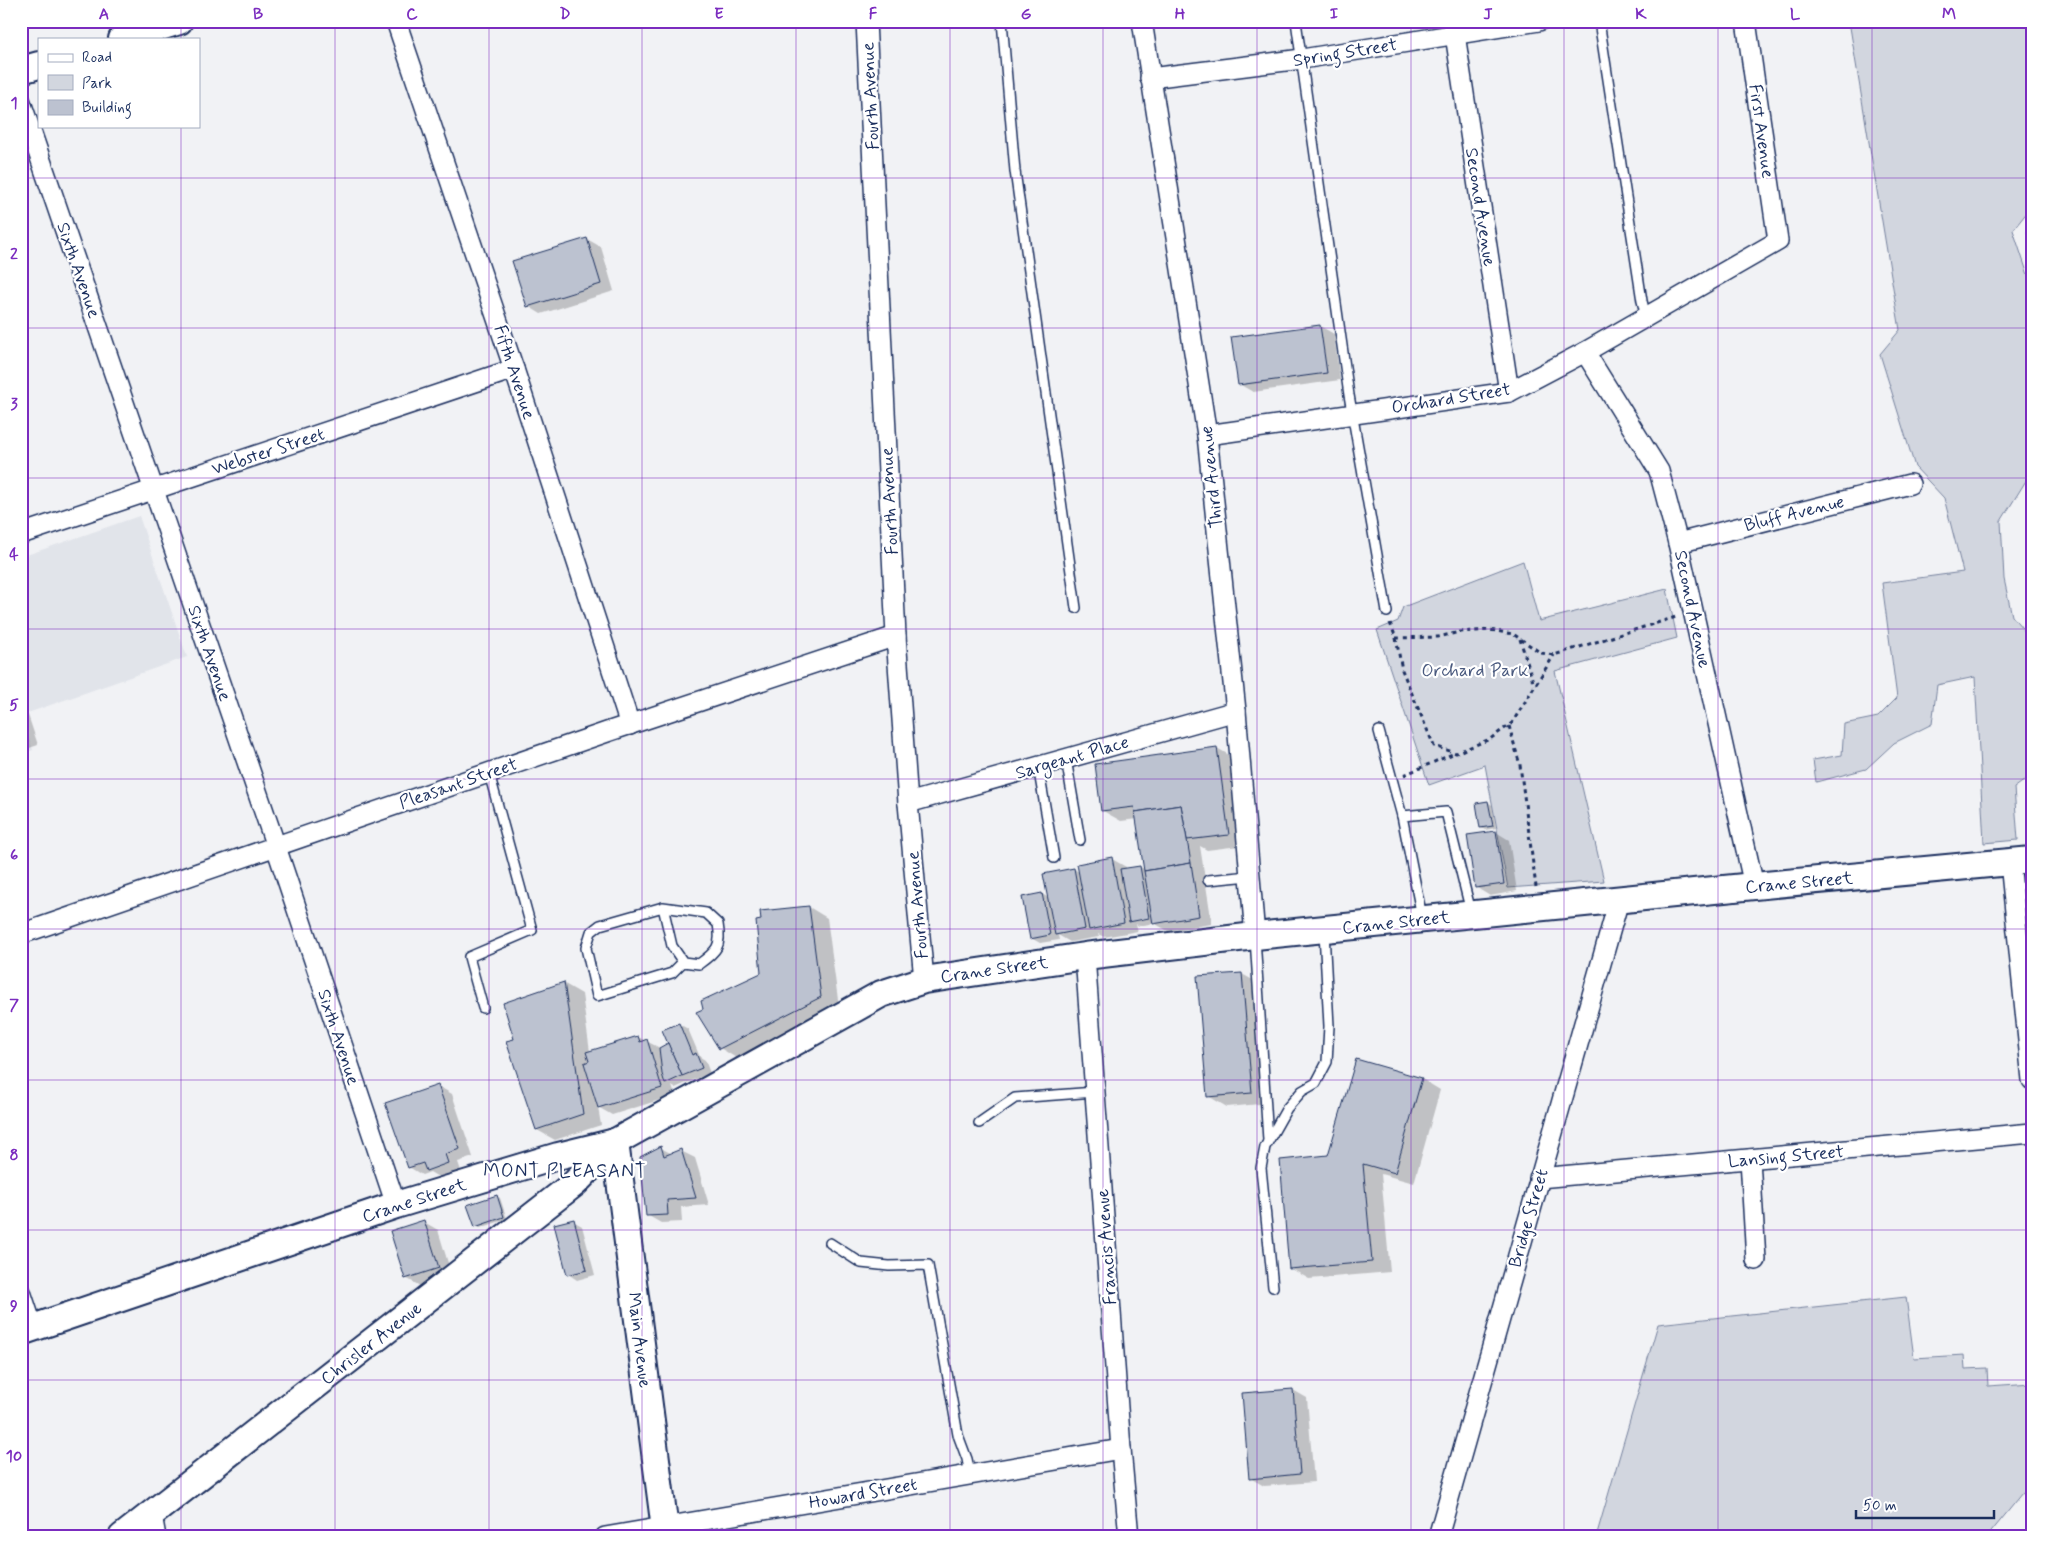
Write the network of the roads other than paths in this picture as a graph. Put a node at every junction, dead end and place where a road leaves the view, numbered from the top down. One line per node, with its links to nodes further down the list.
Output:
1 (179, 21): 11 (street)
2 (396, 21): 20 (street, Fifth Avenue)
3 (866, 21): 30 (street, Fourth Avenue)
4 (1002, 21): 28 (lane)
5 (1142, 21): 15 (street, Third Avenue)
6 (1296, 21): 12 (lane)
7 (1539, 21): 10 (street, Spring Street)
8 (1599, 21): 18 (lane)
9 (1746, 21): 17 (street, First Avenue)
10 (1454, 28): 12 (street, Spring Street); 21 (street, Second Avenue)
11 (125, 38)
12 (1302, 59): 15 (street, Spring Street); 22 (lane)
13 (38, 65): 14 (street)
14 (21, 70)
15 (1150, 78): 23 (street, Third Avenue)
16 (21, 102): 25 (street, Sixth Avenue)
17 (1778, 241): 18 (street, Orchard Street)
18 (1646, 317): 19 (street, Orchard Street)
19 (1585, 352): 21 (street, Orchard Street); 27 (street, Second Avenue)
20 (514, 369): 25 (street, Webster Street); 32 (street, Fifth Avenue)
21 (1509, 392): 22 (street, Orchard Street)
22 (1353, 413): 23 (street, Orchard Street); 29 (lane)
23 (1207, 435): 31 (street, Third Avenue)
24 (1910, 484): 27 (street, Bluff Avenue)
25 (154, 489): 26 (street, Webster Street); 40 (street, Sixth Avenue)
26 (21, 534)
27 (1678, 543): 45 (street, Second Avenue)
28 (1076, 608)
29 (1387, 612)
30 (896, 636): 32 (street, Pleasant Street); 37 (street, Fourth Avenue)
31 (1236, 712): 34 (street, Sargeant Place); 43 (street, Third Avenue)
32 (630, 725): 36 (street, Pleasant Street)
33 (1379, 731): 38 (lane)
34 (1066, 759): 35 (street, Sargeant Place); 39 (lane)
35 (1038, 766): 37 (street, Sargeant Place); 41 (lane)
36 (489, 773): 40 (street, Pleasant Street); 57 (lane)
37 (908, 803): 55 (street, Fourth Avenue)
38 (1402, 816): 48 (lane); 49 (lane)
39 (1080, 840)
40 (275, 845): 51 (street, Pleasant Street); 66 (street, Sixth Avenue)
41 (1054, 858)
42 (2021, 861): 45 (street, Crane Street); 56 (street)
43 (1250, 876): 44 (lane); 52 (street, Third Avenue)
44 (1208, 880)
45 (1754, 886): 46 (street, Crane Street)
46 (1619, 900): 48 (street, Crane Street); 65 (street, Bridge Street)
47 (663, 907): 54 (lane); 54 (lane); 54 (lane)
48 (1472, 914): 49 (street, Crane Street)
49 (1422, 919): 50 (street, Crane Street)
50 (1324, 929): 52 (street, Crane Street); 63 (lane)
51 (21, 934)
52 (1255, 936): 53 (street, Crane Street); 63 (lane)
53 (1085, 956): 55 (street, Crane Street); 59 (street, Francis Avenue)
54 (683, 962)
55 (924, 980): 62 (street, Crane Street)
56 (2027, 983): 58 (street)
57 (483, 1008)
58 (2032, 1080)
59 (1095, 1092): 60 (lane); 72 (street, Francis Avenue)
60 (979, 1123)
61 (2032, 1132): 64 (street, Lansing Street)
62 (615, 1142): 66 (street, Crane Street); 74 (street, Chrisler Avenue); 75 (street, Main Avenue)
63 (1268, 1142): 69 (lane)
64 (1750, 1160): 65 (street, Lansing Street); 68 (street)
65 (1539, 1178): 79 (street, Bridge Street)
66 (396, 1205): 71 (street, Crane Street)
67 (830, 1243): 73 (lane)
68 (1756, 1260)
69 (1273, 1287)
70 (21, 1292): 71 (street)
71 (27, 1330)
72 (1121, 1449): 73 (street, Howard Street); 78 (street, Francis Avenue)
73 (970, 1474): 75 (street, Howard Street)
74 (154, 1526): 76 (street, Chrisler Avenue)
75 (665, 1531): 77 (street, Howard Street)
76 (122, 1537)
77 (605, 1537)
78 (1129, 1537)
79 (1438, 1537)

